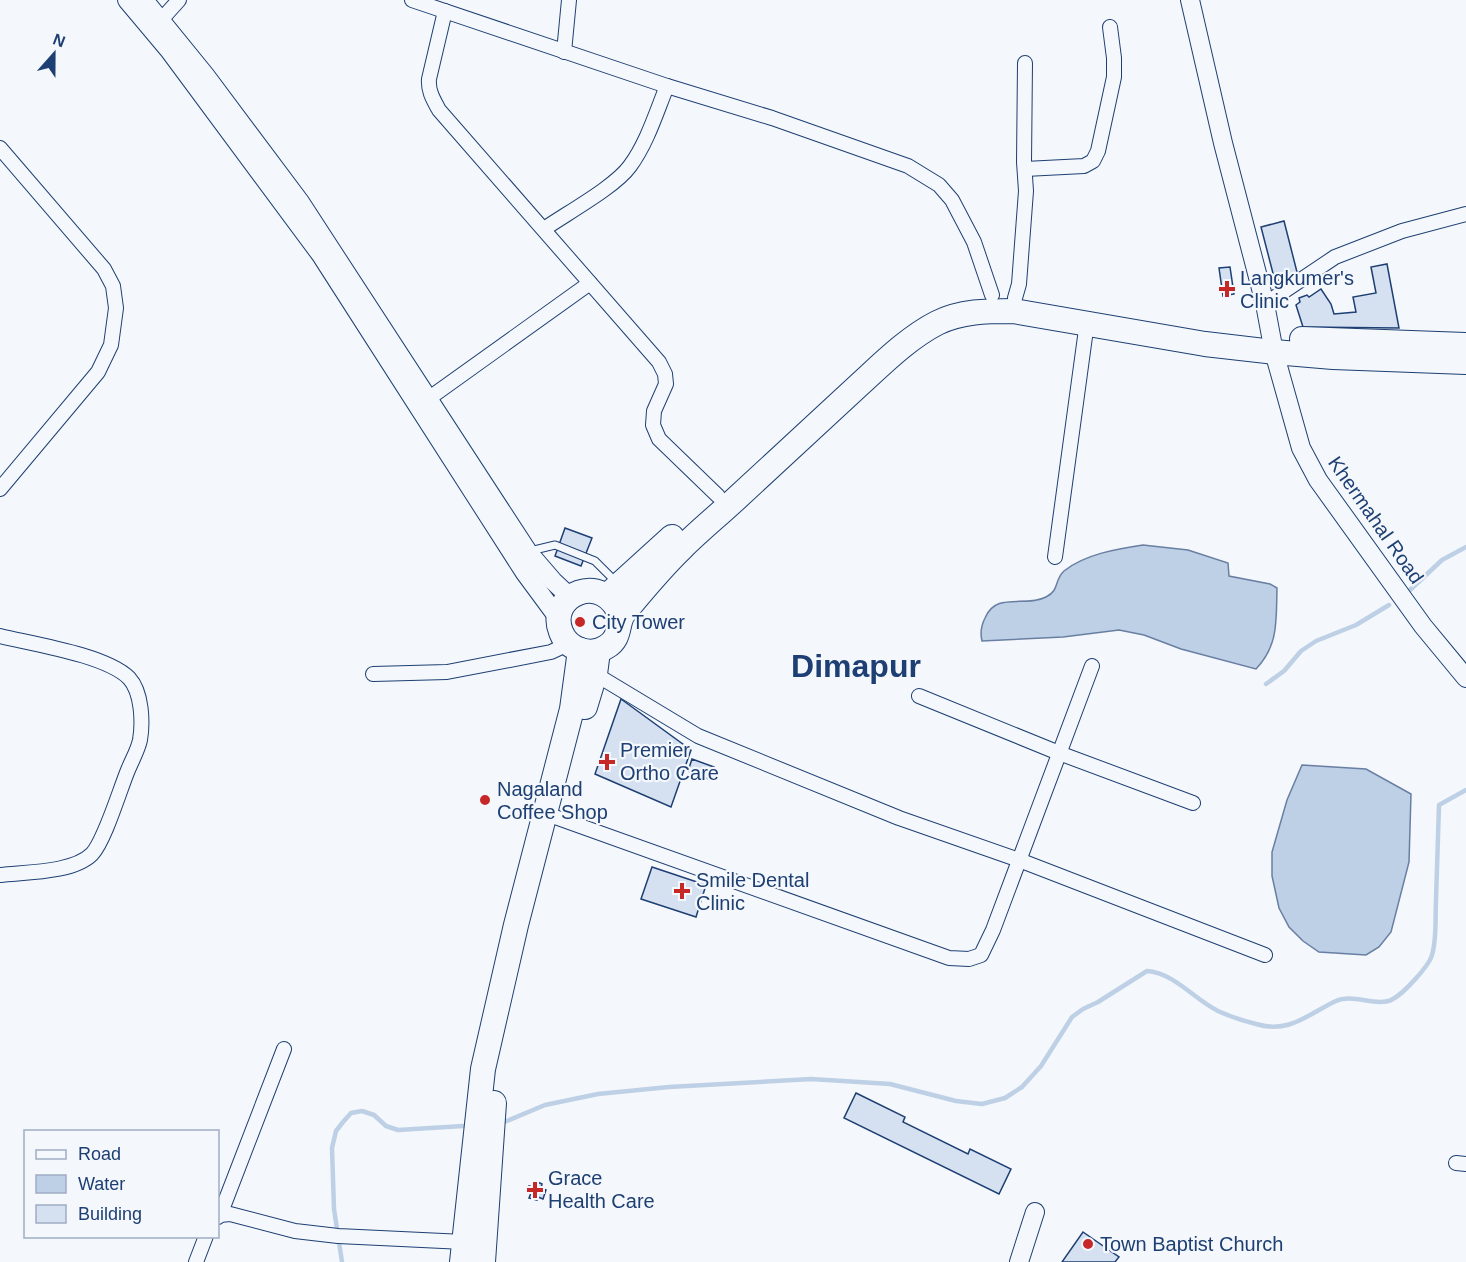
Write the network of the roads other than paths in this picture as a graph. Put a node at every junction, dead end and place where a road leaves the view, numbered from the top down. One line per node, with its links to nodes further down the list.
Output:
1 (127, 0): 32 (main road)
2 (144, 0): 8 (main road)
3 (179, 0): 8 (street)
4 (412, 0): 7 (street)
5 (569, 0): 10 (street)
6 (1190, 0): 19 (main road, Khermahal Road)
7 (445, 11): 10 (street); 16 (street)
8 (161, 20): 24 (main road)
9 (1110, 27): 14 (street)
10 (564, 52): 12 (street)
11 (1025, 63): 14 (street)
12 (667, 86): 16 (street); 18 (street)
13 (0, 148): 25 (street)
14 (1025, 169): 18 (street)
15 (1466, 214): 19 (street)
16 (544, 229): 17 (street)
17 (590, 283): 24 (street); 26 (street)
18 (1004, 297): 21 (highway); 26 (highway)
19 (1264, 304): 21 (main road, Khermahal Road)
20 (1087, 322): 21 (highway); 28 (street); 31 (highway)
21 (1272, 344): 22 (highway); 23 (highway); 37 (main road, Khermahal Road)
22 (1466, 345)
23 (1466, 362)
24 (428, 399): 27 (main road)
25 (0, 489)
26 (718, 496): 29 (highway)
27 (528, 552): 29 (lane); 30 (main road)
28 (1055, 557)
29 (613, 590): 30 (highway); 31 (highway)
30 (570, 597): 32 (highway)
31 (621, 618): 34 (highway)
32 (559, 619): 34 (highway)
33 (0, 636): 43 (street)
34 (585, 655): 36 (street); 41 (highway); 42 (street); 49 (highway)
35 (1092, 666): 39 (street)
36 (374, 674)
37 (1466, 678)
38 (919, 696): 39 (street)
39 (1059, 753): 40 (street); 42 (street)
40 (1193, 803)
41 (555, 818): 42 (street); 51 (highway)
42 (1019, 860): 44 (street)
43 (0, 875)
44 (1265, 955)
45 (284, 1049): 47 (street)
46 (1035, 1212): 52 (main road)
47 (219, 1216): 49 (street)
48 (205, 1238): 50 (street)
49 (463, 1252)
50 (196, 1262)
51 (483, 1262)
52 (1019, 1262)

